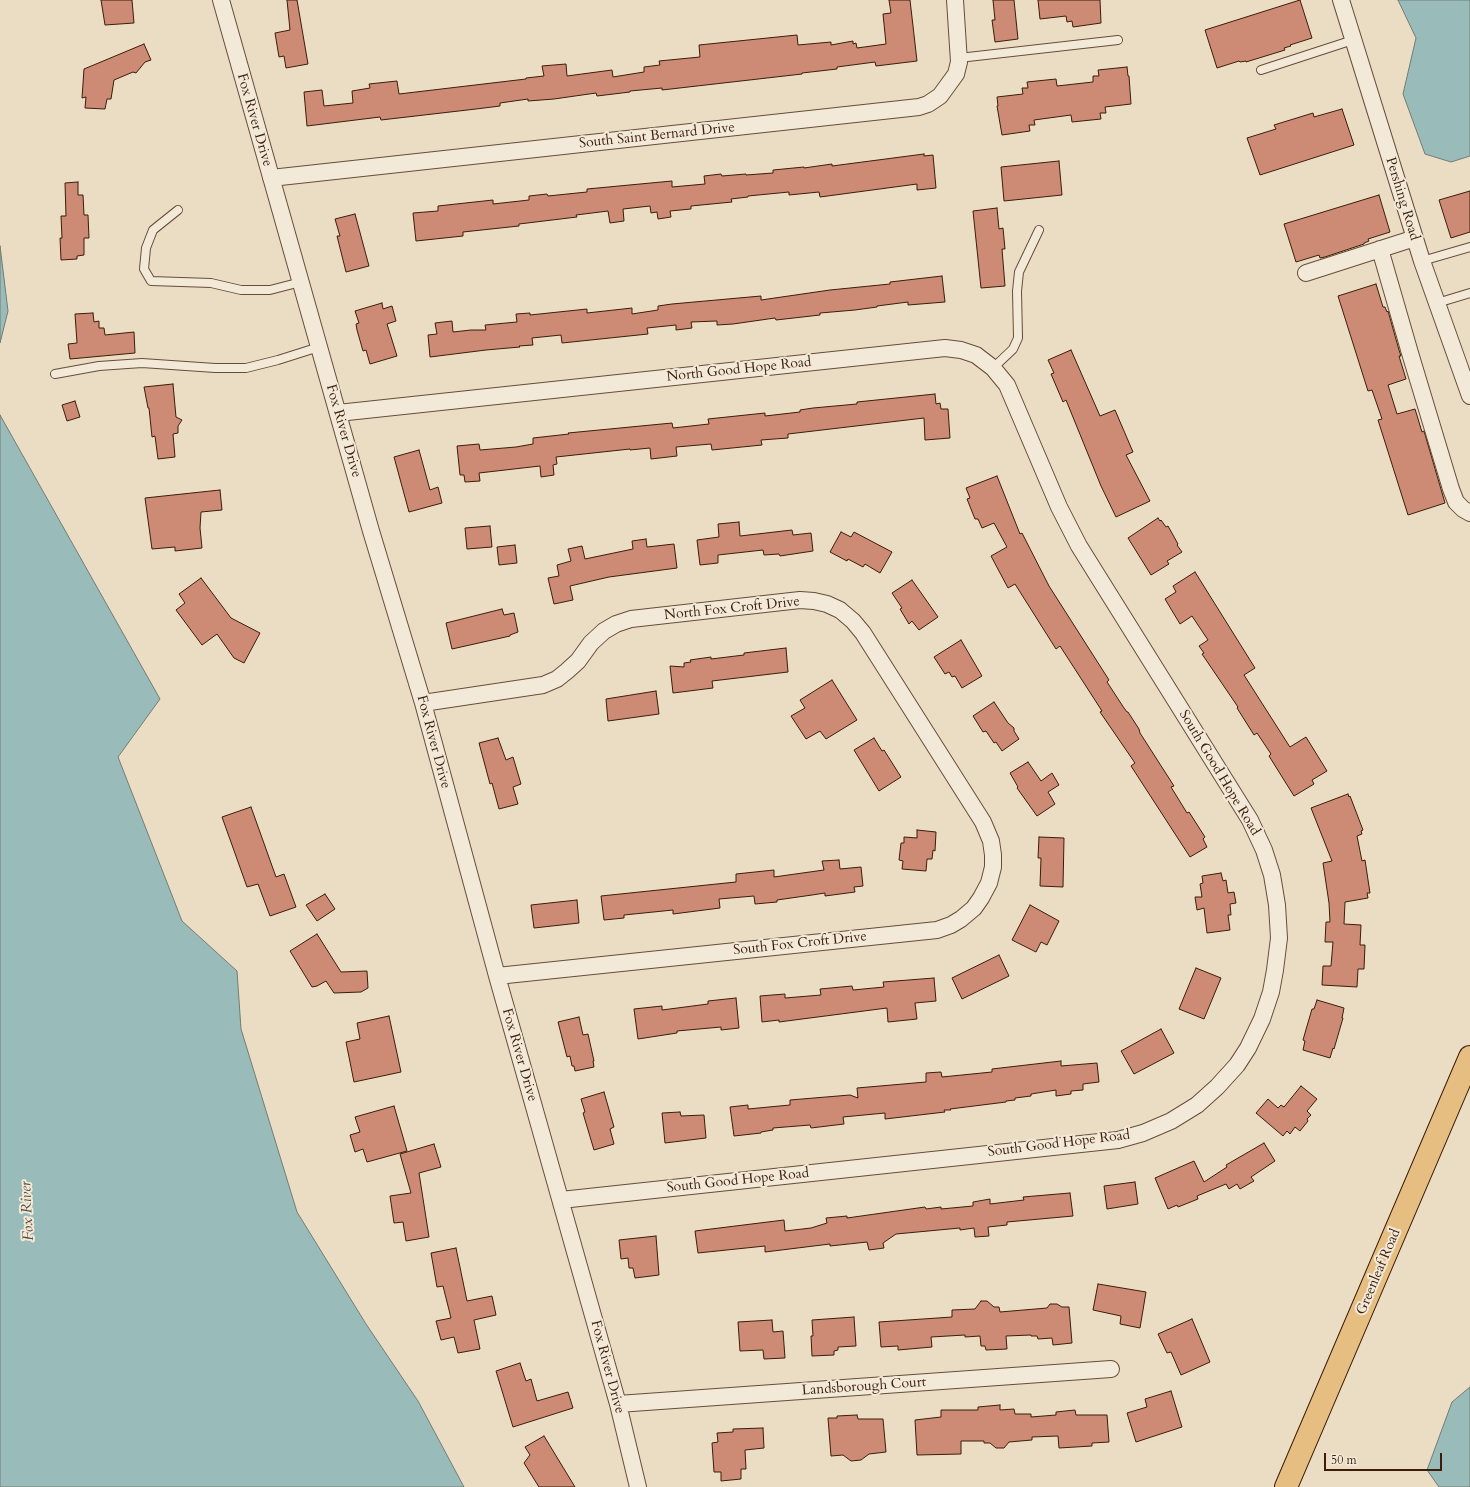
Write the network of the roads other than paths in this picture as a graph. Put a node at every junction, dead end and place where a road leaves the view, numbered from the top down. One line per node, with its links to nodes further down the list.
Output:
1 (221, 0): 8 (street, Fox River Drive)
2 (955, 0): 6 (street, South Saint Bernard Drive)
3 (1341, 0): 5 (street, Pershing Road)
4 (1118, 40): 6 (lane)
5 (1353, 40): 7 (lane); 11 (street, Pershing Road)
6 (959, 58): 8 (street, South Saint Bernard Drive)
7 (1261, 70)
8 (271, 178): 16 (street, Fox River Drive)
9 (178, 210): 16 (lane)
10 (1039, 230): 20 (lane)
11 (1415, 238): 13 (street); 14 (street, Pershing Road)
12 (1470, 247): 14 (lane)
13 (1380, 249): 15 (street); 25 (street)
14 (1422, 262): 18 (street, Pershing Road)
15 (1306, 273)
16 (301, 282): 19 (street, Fox River Drive)
17 (1470, 293): 18 (lane)
18 (1437, 303): 22 (street, Pershing Road)
19 (319, 347): 21 (lane); 23 (street, Fox River Drive)
20 (993, 368): 23 (street, North Good Hope Road); 24 (street, North Good Hope Road)
21 (55, 374)
22 (1470, 396)
23 (338, 413): 26 (street, Fox River Drive)
24 (1054, 497): 30 (street, South Good Hope Road)
25 (1470, 513)
26 (422, 703): 27 (street, North Fox Croft Drive); 28 (street, Fox River Drive)
27 (966, 796): 28 (street, South Fox Croft Drive)
28 (497, 976): 30 (street, Fox River Drive)
29 (1470, 1057): 34 (main road, Greenleaf Road)
30 (560, 1200): 32 (street, Fox River Drive)
31 (1110, 1369): 32 (street, Landsborough Court)
32 (618, 1404): 33 (street, Fox River Drive)
33 (638, 1487)
34 (1286, 1487)

